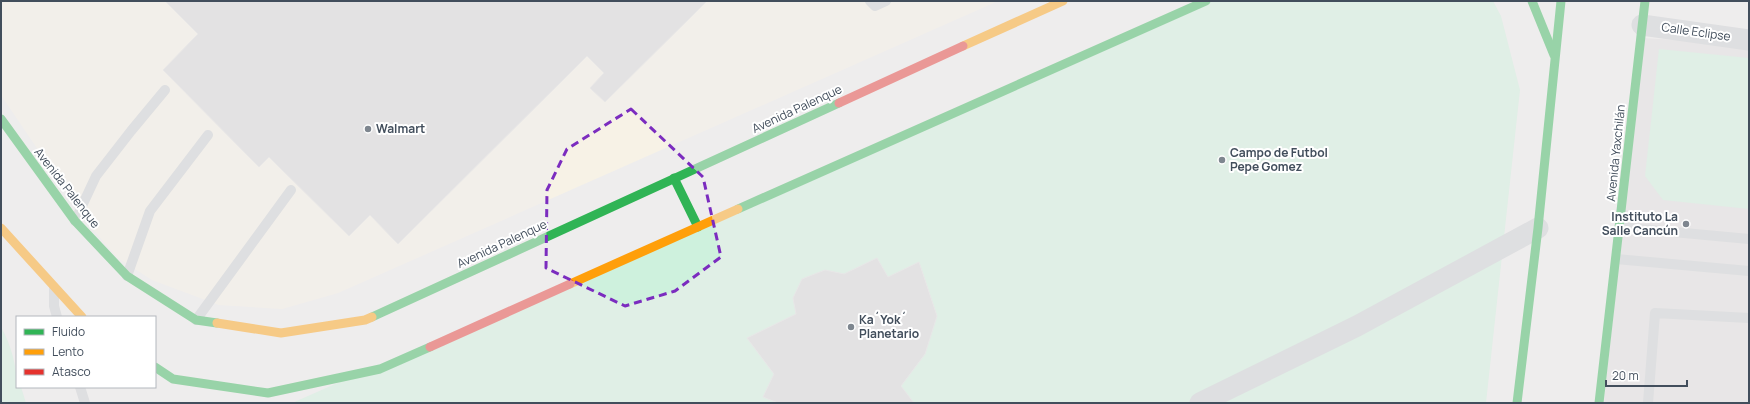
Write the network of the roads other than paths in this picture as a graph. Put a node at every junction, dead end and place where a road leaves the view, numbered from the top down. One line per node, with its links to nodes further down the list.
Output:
1 (870, 1): 2 (lane)
2 (886, 1)
3 (1063, 1): 14 (street, Avenida Palenque)
4 (1206, 1): 17 (street)
5 (1532, 1): 10 (street)
6 (1561, 1): 10 (street)
7 (1645, 1): 8 (street, Avenida Yaxchilán)
8 (1642, 25): 9 (street, Calle Eclipse); 18 (street, Avenida Yaxchilán)
9 (1749, 40)
10 (1555, 57): 20 (street)
11 (165, 90): 16 (lane)
12 (1, 119): 16 (street, Avenida Palenque)
13 (208, 135): 24 (lane)
14 (674, 178): 17 (street); 29 (street, Avenida Palenque)
15 (291, 190): 29 (lane)
16 (74, 221): 24 (street, Avenida Palenque)
17 (698, 227): 30 (street)
18 (1619, 227): 21 (lane); 22 (street, Avenida Yaxchilán)
19 (1, 228): 25 (street)
20 (1538, 228): 33 (street); 34 (street)
21 (1749, 239)
22 (1616, 259): 23 (lane); 35 (street, Avenida Yaxchilán)
23 (1749, 270)
24 (127, 276): 29 (street, Avenida Palenque)
25 (54, 285): 26 (lane); 27 (street)
26 (57, 316)
27 (81, 316)
28 (1749, 318): 36 (lane)
29 (196, 320)
30 (156, 368)
31 (80, 388): 32 (lane)
32 (85, 403)
33 (1200, 403)
34 (1517, 403)
35 (1599, 403)
36 (1648, 403)

